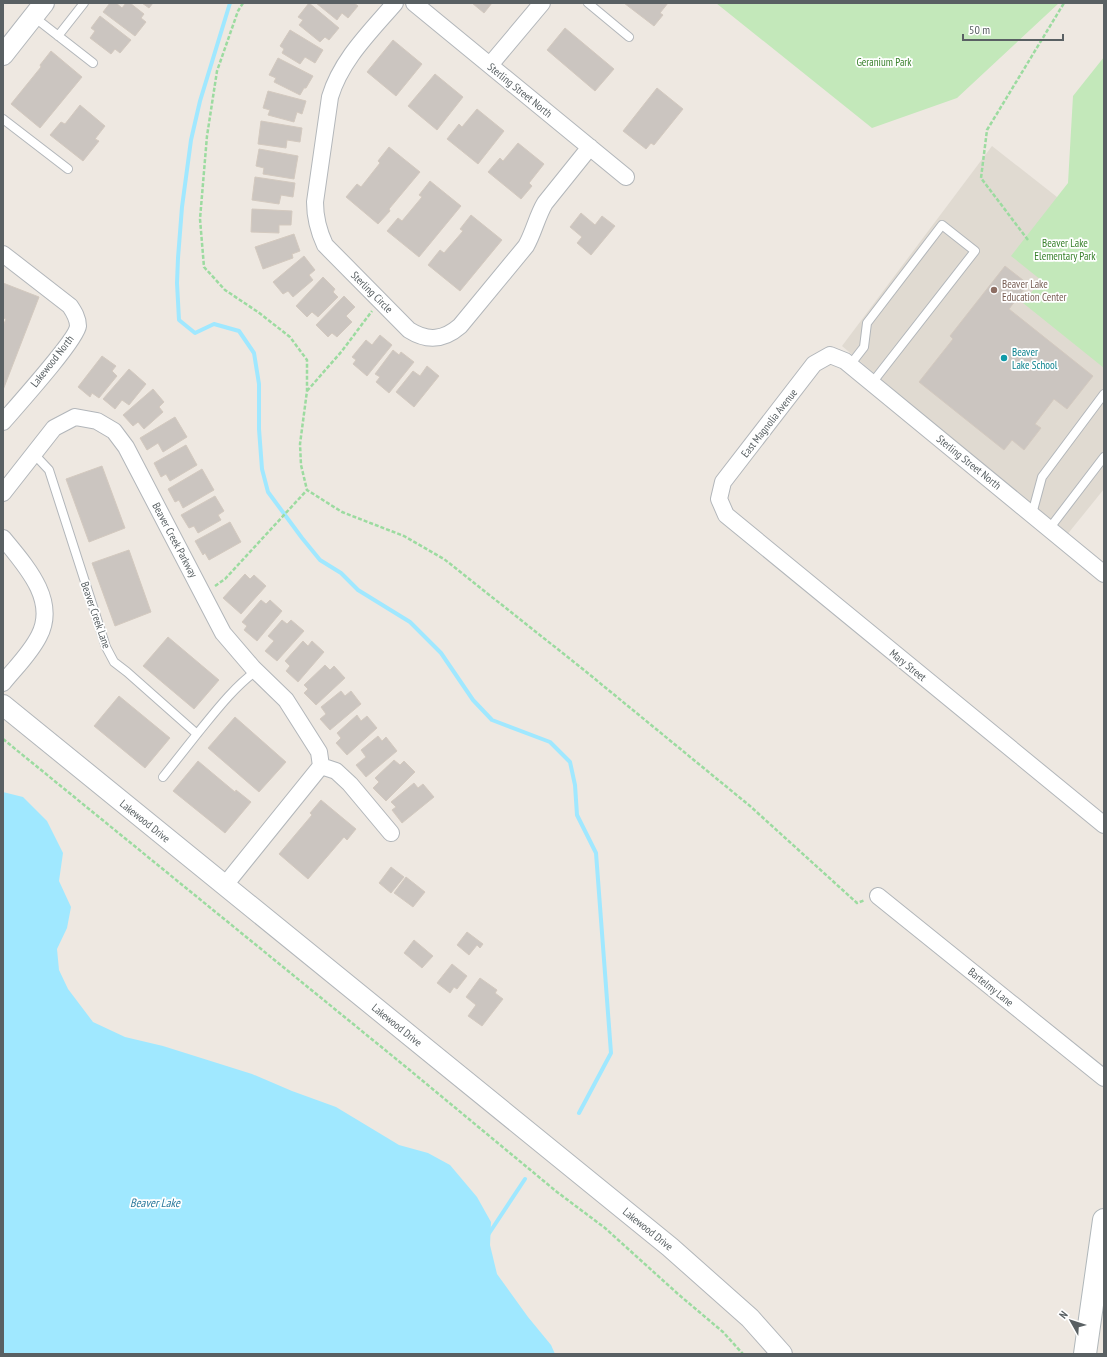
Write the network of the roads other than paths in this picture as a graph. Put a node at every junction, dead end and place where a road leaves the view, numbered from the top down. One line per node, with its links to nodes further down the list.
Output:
1 (84, 3): 7 (lane)
2 (395, 3): 13 (street, Sterling Circle)
3 (414, 3): 11 (street, Sterling Street North)
4 (542, 3): 11 (street)
5 (588, 3): 8 (lane)
6 (38, 10): 7 (lane); 9 (street)
7 (58, 36): 10 (lane)
8 (629, 37)
9 (3, 55)
10 (93, 63)
11 (490, 65): 13 (street, Sterling Street North)
12 (3, 119): 14 (lane)
13 (590, 147): 15 (street, Sterling Street North)
14 (68, 168)
15 (626, 177)
16 (3, 254): 21 (street, Lakewood North)
17 (830, 355): 18 (street, Sterling Street North); 25 (street, East Magnolia Avenue)
18 (850, 365): 19 (street, Sterling Street North); 19 (lane)
19 (872, 383): 26 (street, Sterling Street North)
20 (1104, 394): 26 (lane)
21 (3, 422)
22 (34, 454): 24 (street, Beaver Creek Parkway); 30 (street, Beaver Creek Parkway); 33 (lane, Beaver Creek Lane)
23 (1104, 457): 27 (lane)
24 (3, 493)
25 (719, 499): 36 (street, Mary Street)
26 (1032, 514): 27 (street, Sterling Street North)
27 (1049, 529): 29 (street, Sterling Street North)
28 (3, 538): 31 (street)
29 (1104, 574)
30 (256, 671): 33 (lane); 34 (street, Beaver Creek Parkway)
31 (3, 683)
32 (3, 705): 38 (street, Lakewood Drive)
33 (197, 734): 35 (lane)
34 (321, 766): 37 (street); 38 (street)
35 (163, 776)
36 (1104, 825)
37 (391, 833)
38 (225, 886): 42 (street, Lakewood Drive)
39 (878, 896): 40 (street, Bartelmy Lane)
40 (1104, 1078)
41 (1104, 1220): 43 (main road)
42 (782, 1354)
43 (1085, 1354)

